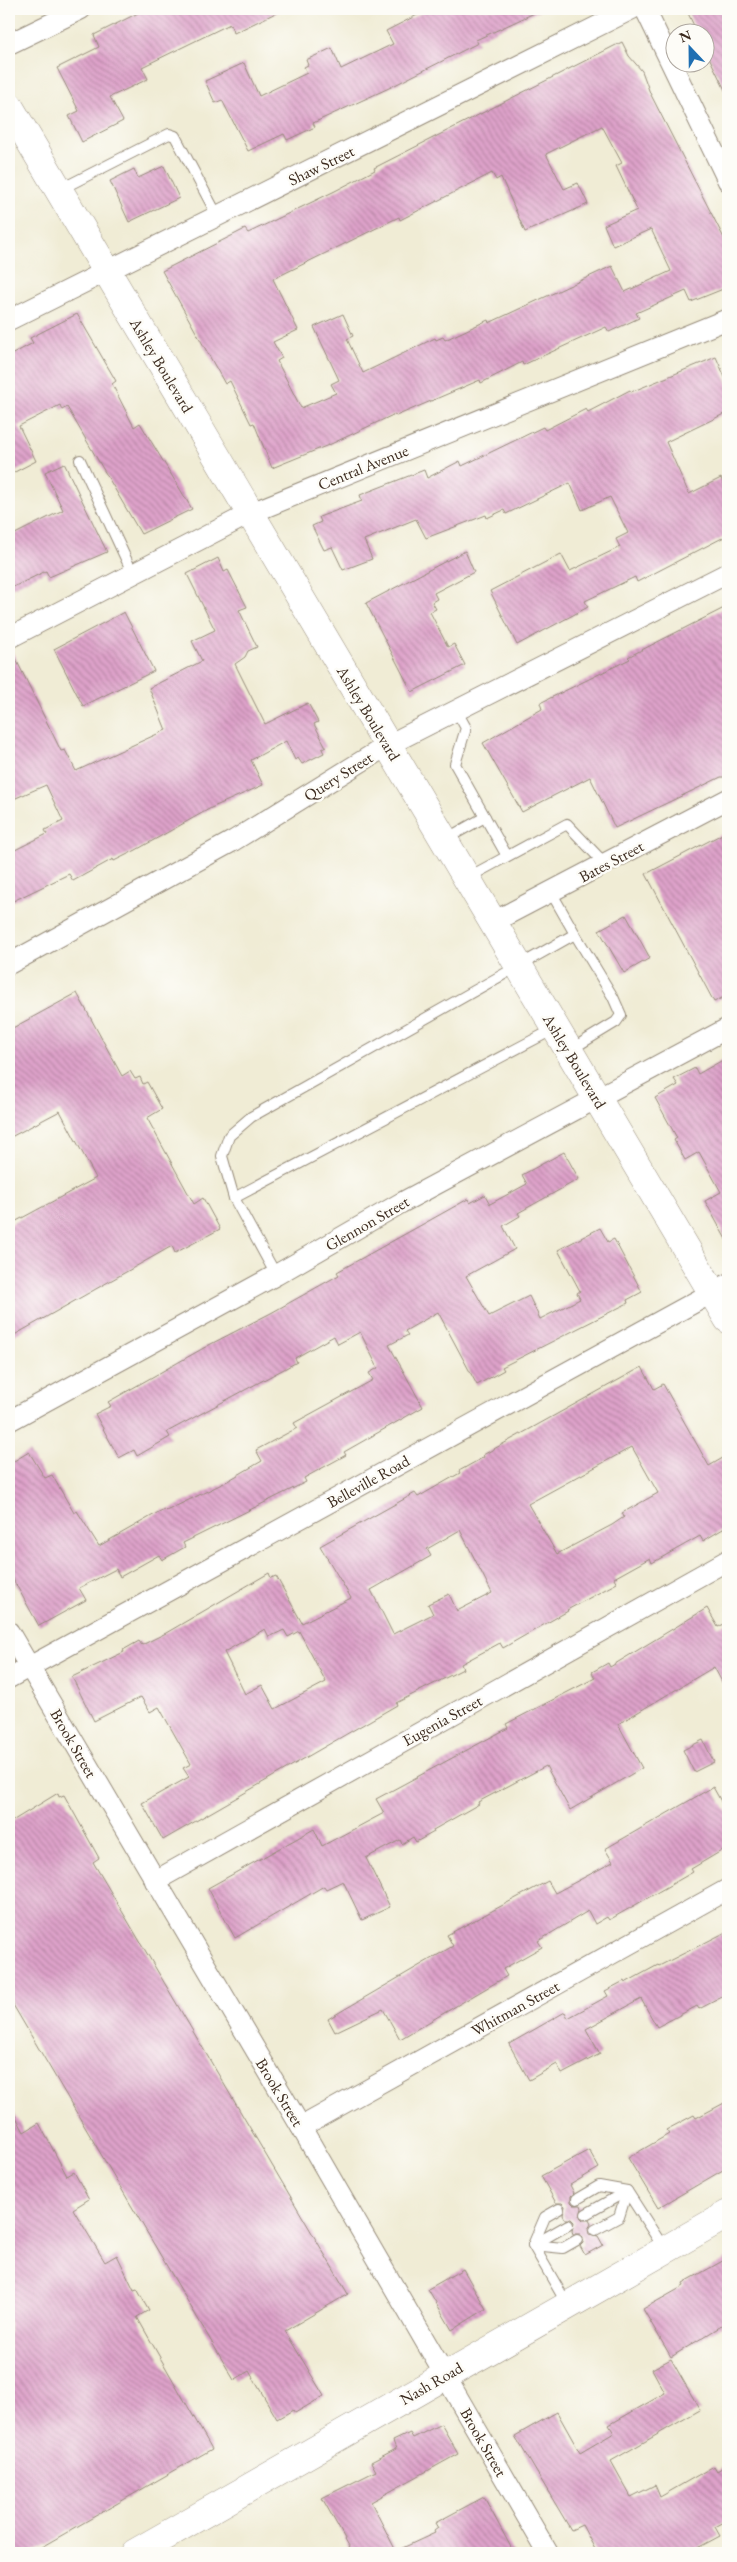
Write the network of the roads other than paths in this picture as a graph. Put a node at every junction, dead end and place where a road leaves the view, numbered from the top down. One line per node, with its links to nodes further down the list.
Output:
1 (81, 9): 4 (street)
2 (632, 9): 8 (street, Shaw Street)
3 (645, 9): 6 (street)
4 (9, 44)
5 (9, 106): 7 (main road, Ashley Boulevard)
6 (728, 181)
7 (58, 190): 8 (lane); 9 (main road, Ashley Boulevard)
8 (217, 215): 9 (street, Shaw Street)
9 (105, 270): 11 (street, Shaw Street); 13 (main road, Ashley Boulevard)
10 (728, 319): 13 (street, Central Avenue)
11 (9, 320)
12 (80, 460): 15 (lane)
13 (251, 513): 15 (street, Central Avenue); 18 (main road, Ashley Boulevard)
14 (728, 573): 17 (street, Query Street)
15 (133, 574): 16 (street, Central Avenue)
16 (9, 638)
17 (456, 710): 18 (street, Query Street); 20 (lane)
18 (388, 745): 21 (main road, Ashley Boulevard); 28 (street, Query Street)
19 (728, 799): 23 (street, Bates Street)
20 (485, 817): 21 (lane); 22 (lane)
21 (444, 840): 24 (main road, Ashley Boulevard)
22 (507, 856): 23 (lane); 24 (lane)
23 (605, 864): 25 (street, Bates Street)
24 (467, 878): 26 (main road, Ashley Boulevard)
25 (551, 892): 26 (street, Bates Street); 27 (lane)
26 (493, 922): 29 (main road, Ashley Boulevard)
27 (575, 934): 29 (lane); 31 (lane)
28 (9, 964)
29 (519, 966): 31 (main road, Ashley Boulevard); 33 (lane)
30 (728, 1028): 32 (street, Glennon Street)
31 (563, 1039): 32 (main road, Ashley Boulevard); 33 (lane)
32 (598, 1098): 34 (street, Glennon Street); 35 (main road, Ashley Boulevard)
33 (234, 1198): 34 (lane)
34 (276, 1275): 37 (street, Glennon Street)
35 (721, 1288): 36 (main road, Ashley Boulevard); 40 (street, Belleville Road)
36 (728, 1319)
37 (9, 1421)
38 (728, 1560): 42 (street, Eugenia Street)
39 (9, 1632): 40 (street, Brook Street)
40 (29, 1666): 41 (street, Belleville Road); 42 (street, Brook Street)
41 (9, 1678)
42 (155, 1880): 44 (street, Brook Street)
43 (728, 1889): 44 (street, Whitman Street)
44 (301, 2127): 56 (street, Brook Street)
45 (627, 2191): 46 (lane); 48 (lane); 51 (lane); 54 (lane)
46 (577, 2199)
47 (559, 2209): 53 (lane)
48 (586, 2214)
49 (728, 2214): 54 (main road, Nash Road)
50 (568, 2225): 53 (lane)
51 (595, 2230)
52 (577, 2240): 53 (lane)
53 (533, 2245): 55 (lane)
54 (665, 2250): 55 (main road, Nash Road)
55 (568, 2305): 56 (main road, Nash Road)
56 (445, 2374): 57 (main road, Nash Road); 58 (street, Brook Street)
57 (135, 2553)
58 (548, 2553)

